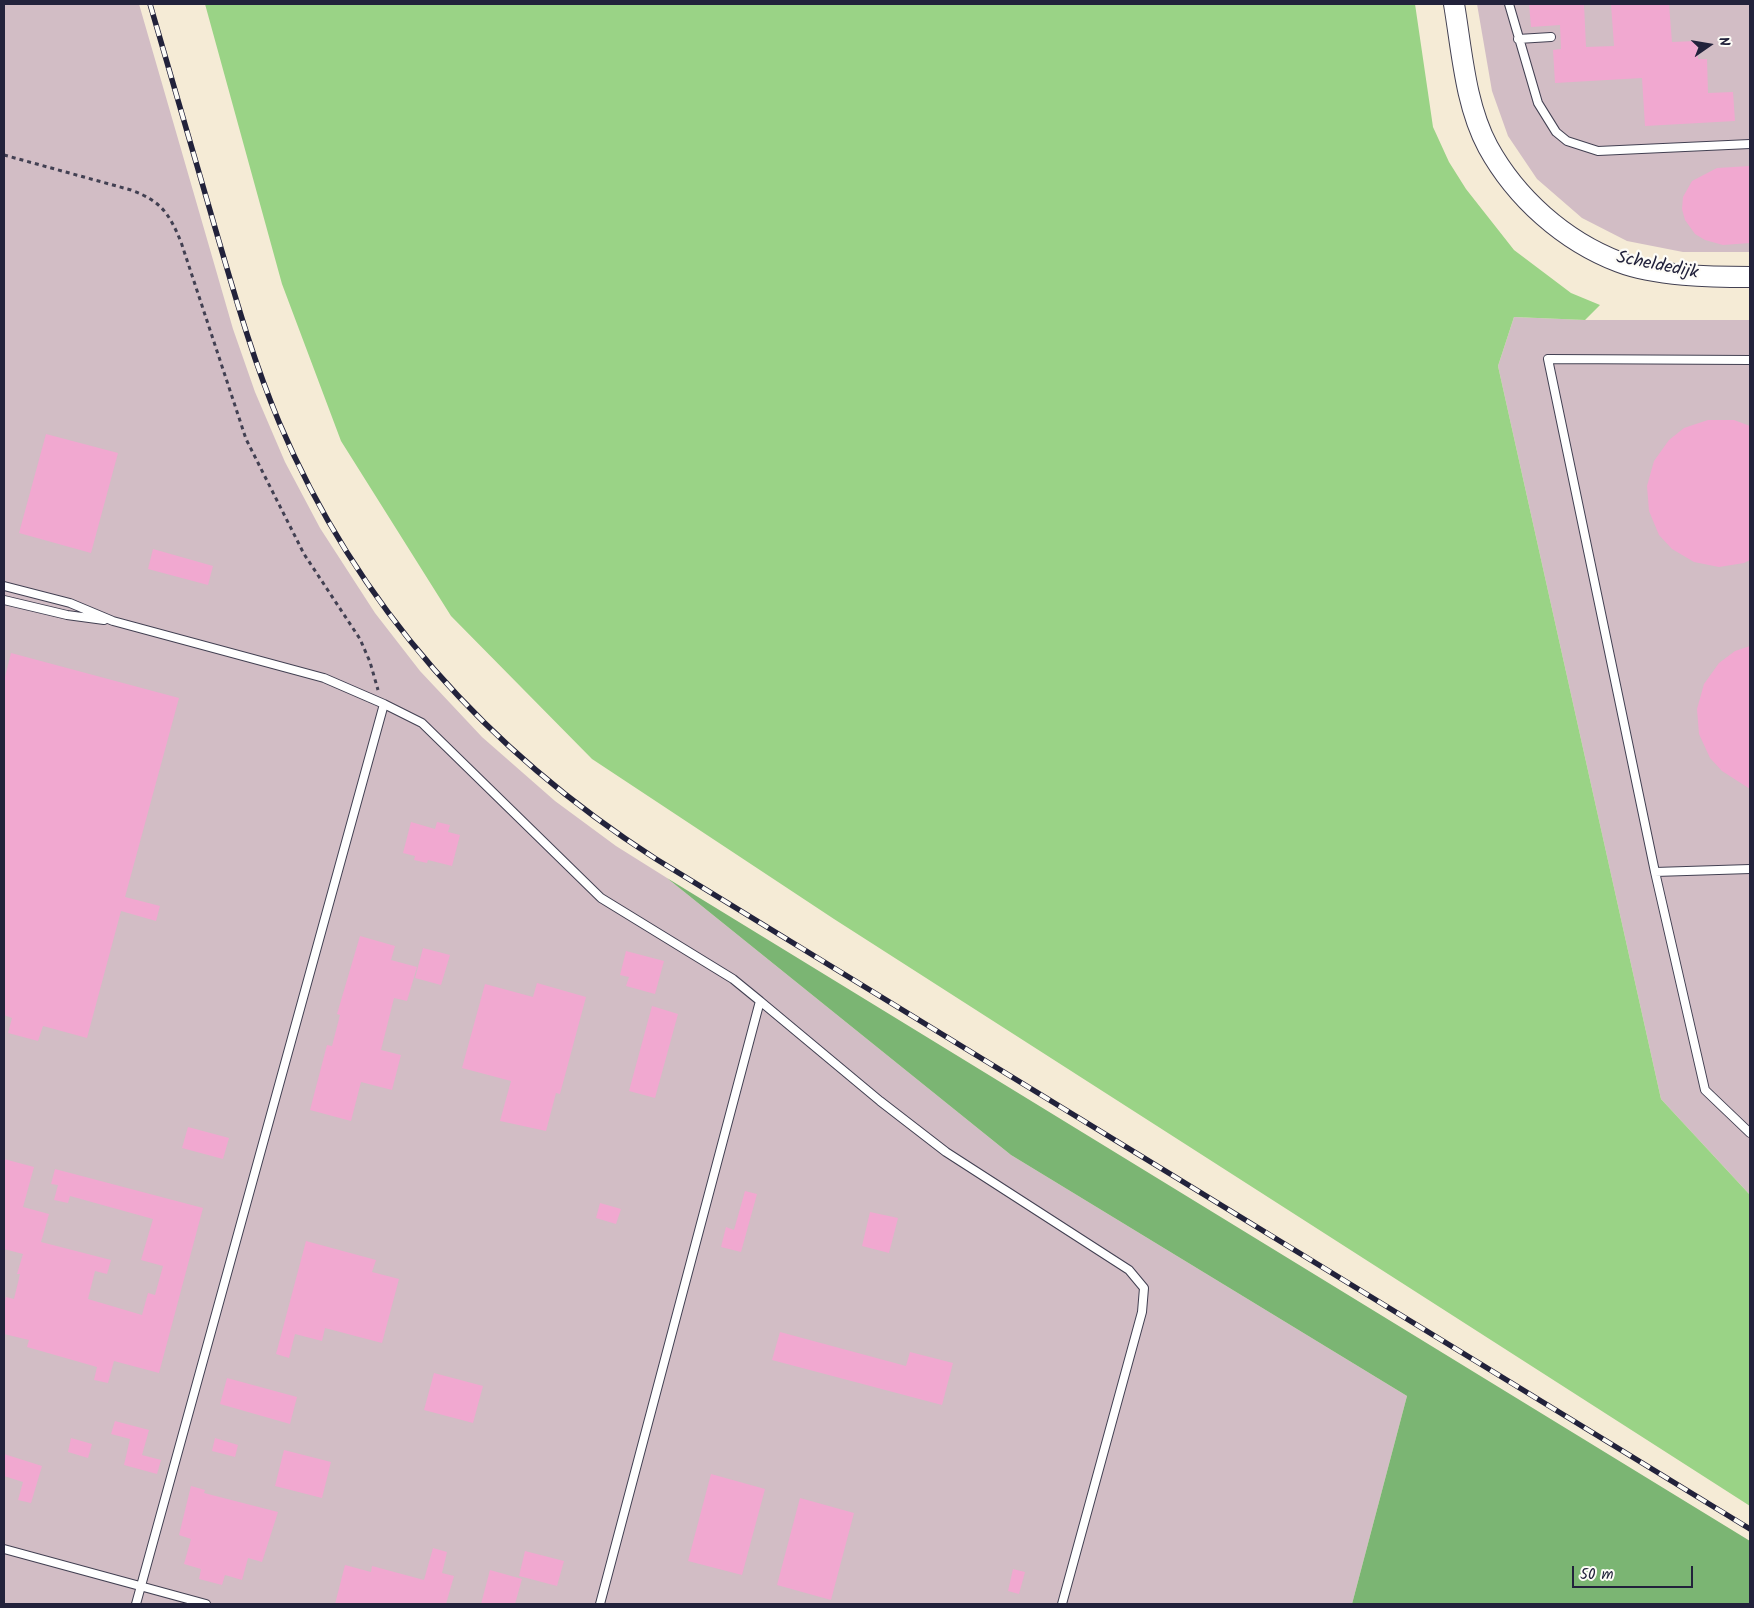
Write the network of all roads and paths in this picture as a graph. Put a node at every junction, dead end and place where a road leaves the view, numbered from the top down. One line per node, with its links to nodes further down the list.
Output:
1 (1454, 4): 7 (street, Scheldedijk)
2 (1509, 4): 4 (lane)
3 (1552, 36): 4 (lane)
4 (1518, 39): 5 (lane)
5 (1750, 144)
6 (4, 155): 12 (path)
7 (1750, 277)
8 (1750, 360): 14 (lane)
9 (4, 586): 11 (lane)
10 (4, 600): 11 (lane)
11 (113, 621): 12 (lane)
12 (384, 704): 15 (lane); 18 (lane)
13 (1750, 869): 14 (lane)
14 (1655, 872): 16 (lane)
15 (760, 1001): 21 (lane); 22 (lane)
16 (1750, 1133)
17 (4, 1549): 18 (lane)
18 (141, 1586): 19 (lane); 20 (lane)
19 (136, 1604)
20 (206, 1604)
21 (600, 1604)
22 (1062, 1604)

